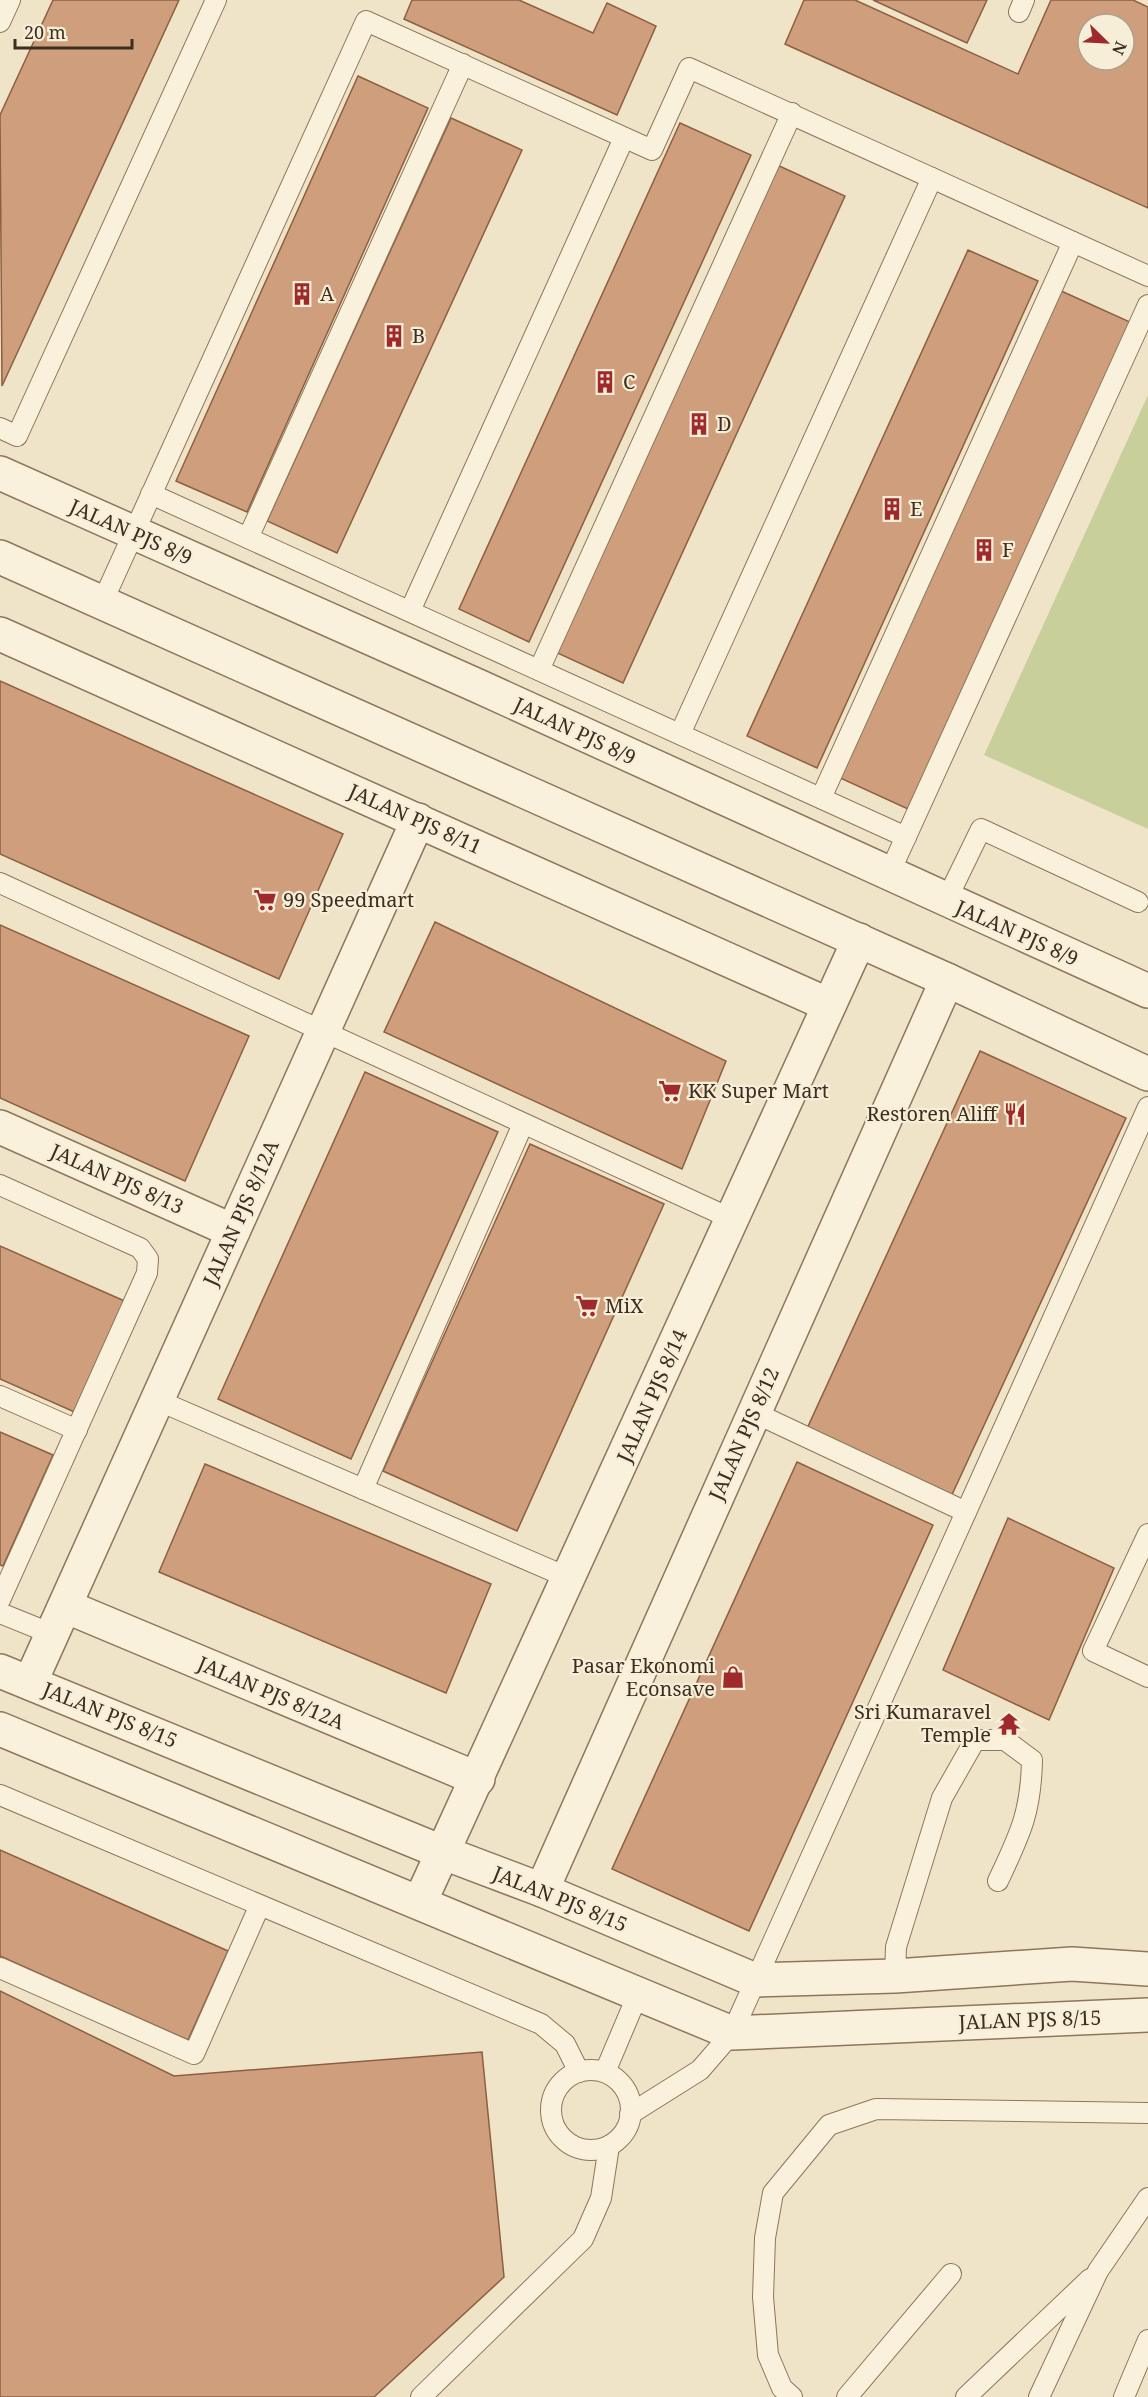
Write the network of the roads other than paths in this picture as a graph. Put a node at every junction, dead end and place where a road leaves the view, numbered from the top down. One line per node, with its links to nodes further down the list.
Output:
1 (10, 0): 3 (lane)
2 (216, 0): 11 (lane)
3 (0, 22)
4 (463, 64): 6 (lane); 13 (lane); 15 (lane)
5 (792, 113): 6 (lane); 7 (lane); 20 (lane)
6 (624, 138): 18 (lane)
7 (932, 178): 8 (lane); 21 (lane)
8 (1073, 242): 9 (lane); 22 (lane)
9 (1148, 276)
10 (1148, 305): 24 (lane)
11 (0, 428)
12 (0, 473): 14 (street, JALAN PJS 8/9)
13 (151, 494): 14 (lane); 15 (lane)
14 (134, 533): 17 (lane); 25 (street, JALAN PJS 8/9)
15 (248, 538): 18 (lane)
16 (0, 557): 17 (street)
17 (102, 603): 29 (street)
18 (410, 611): 20 (lane)
19 (0, 634): 23 (street, JALAN PJS 8/11)
20 (539, 670): 21 (lane)
21 (680, 734): 22 (lane)
22 (821, 798): 24 (lane)
23 (418, 820): 32 (street, JALAN PJS 8/11); 33 (street, JALAN PJS 8/12A)
24 (906, 837): 25 (lane)
25 (889, 874): 27 (street, JALAN PJS 8/9)
26 (0, 883): 33 (lane)
27 (946, 901): 28 (lane); 31 (street, JALAN PJS 8/9)
28 (1138, 902)
29 (859, 940): 30 (street); 32 (street, JALAN PJS 8/14)
30 (947, 980): 34 (street); 43 (street, JALAN PJS 8/12)
31 (1148, 991)
32 (829, 1005): 39 (street, JALAN PJS 8/14)
33 (323, 1032): 36 (lane); 40 (street, JALAN PJS 8/12A)
34 (1148, 1074)
35 (1148, 1107): 46 (lane)
36 (523, 1124): 39 (lane); 45 (lane)
37 (0, 1127): 40 (street, JALAN PJS 8/13)
38 (0, 1185): 44 (lane)
39 (732, 1219): 48 (street, JALAN PJS 8/14)
40 (233, 1231): 42 (street, JALAN PJS 8/12A)
41 (0, 1396): 44 (lane)
42 (157, 1400): 45 (lane); 51 (street, JALAN PJS 8/12A)
43 (753, 1412): 46 (lane); 60 (street, JALAN PJS 8/12)
44 (77, 1430): 49 (lane)
45 (363, 1489): 48 (lane)
46 (966, 1512): 66 (lane)
47 (1148, 1534): 53 (lane)
48 (570, 1578): 56 (street, JALAN PJS 8/14)
49 (0, 1600)
50 (0, 1613): 51 (lane)
51 (59, 1620): 54 (street, JALAN PJS 8/12A); 56 (street, JALAN PJS 8/12A)
52 (0, 1671): 54 (street, JALAN PJS 8/15)
53 (1148, 1677)
54 (30, 1683): 58 (street, JALAN PJS 8/15)
55 (0, 1728): 61 (street, JALAN PJS 8/15)
56 (478, 1779): 58 (street, JALAN PJS 8/14)
57 (0, 1795): 62 (lane)
58 (444, 1853): 60 (street, JALAN PJS 8/15); 61 (street)
59 (998, 1881): 65 (lane)
60 (542, 1890): 66 (street, JALAN PJS 8/15)
61 (420, 1902): 67 (street, JALAN PJS 8/15)
62 (259, 1906): 63 (lane); 70 (lane)
63 (0, 1968)
64 (1148, 1970): 65 (street, JALAN PJS 8/15)
65 (895, 1976): 66 (street, JALAN PJS 8/15)
66 (755, 1980): 69 (lane)
67 (638, 1994): 69 (street, JALAN PJS 8/15); 71 (lane)
68 (1148, 2015): 69 (street, JALAN PJS 8/15)
69 (732, 2032): 73 (lane)
70 (579, 2072): 71 (lane); 74 (lane)
71 (605, 2072): 73 (lane)
72 (1148, 2113): 81 (lane)
73 (630, 2114): 74 (lane)
74 (609, 2146): 80 (lane)
75 (1148, 2198): 76 (lane)
76 (1098, 2271): 83 (lane); 84 (lane)
77 (951, 2274): 82 (lane)
78 (1148, 2340): 79 (lane)
79 (1143, 2366): 85 (lane)
80 (421, 2397)
81 (792, 2397)
82 (848, 2397)
83 (966, 2397)
84 (1039, 2397)
85 (1124, 2397)

